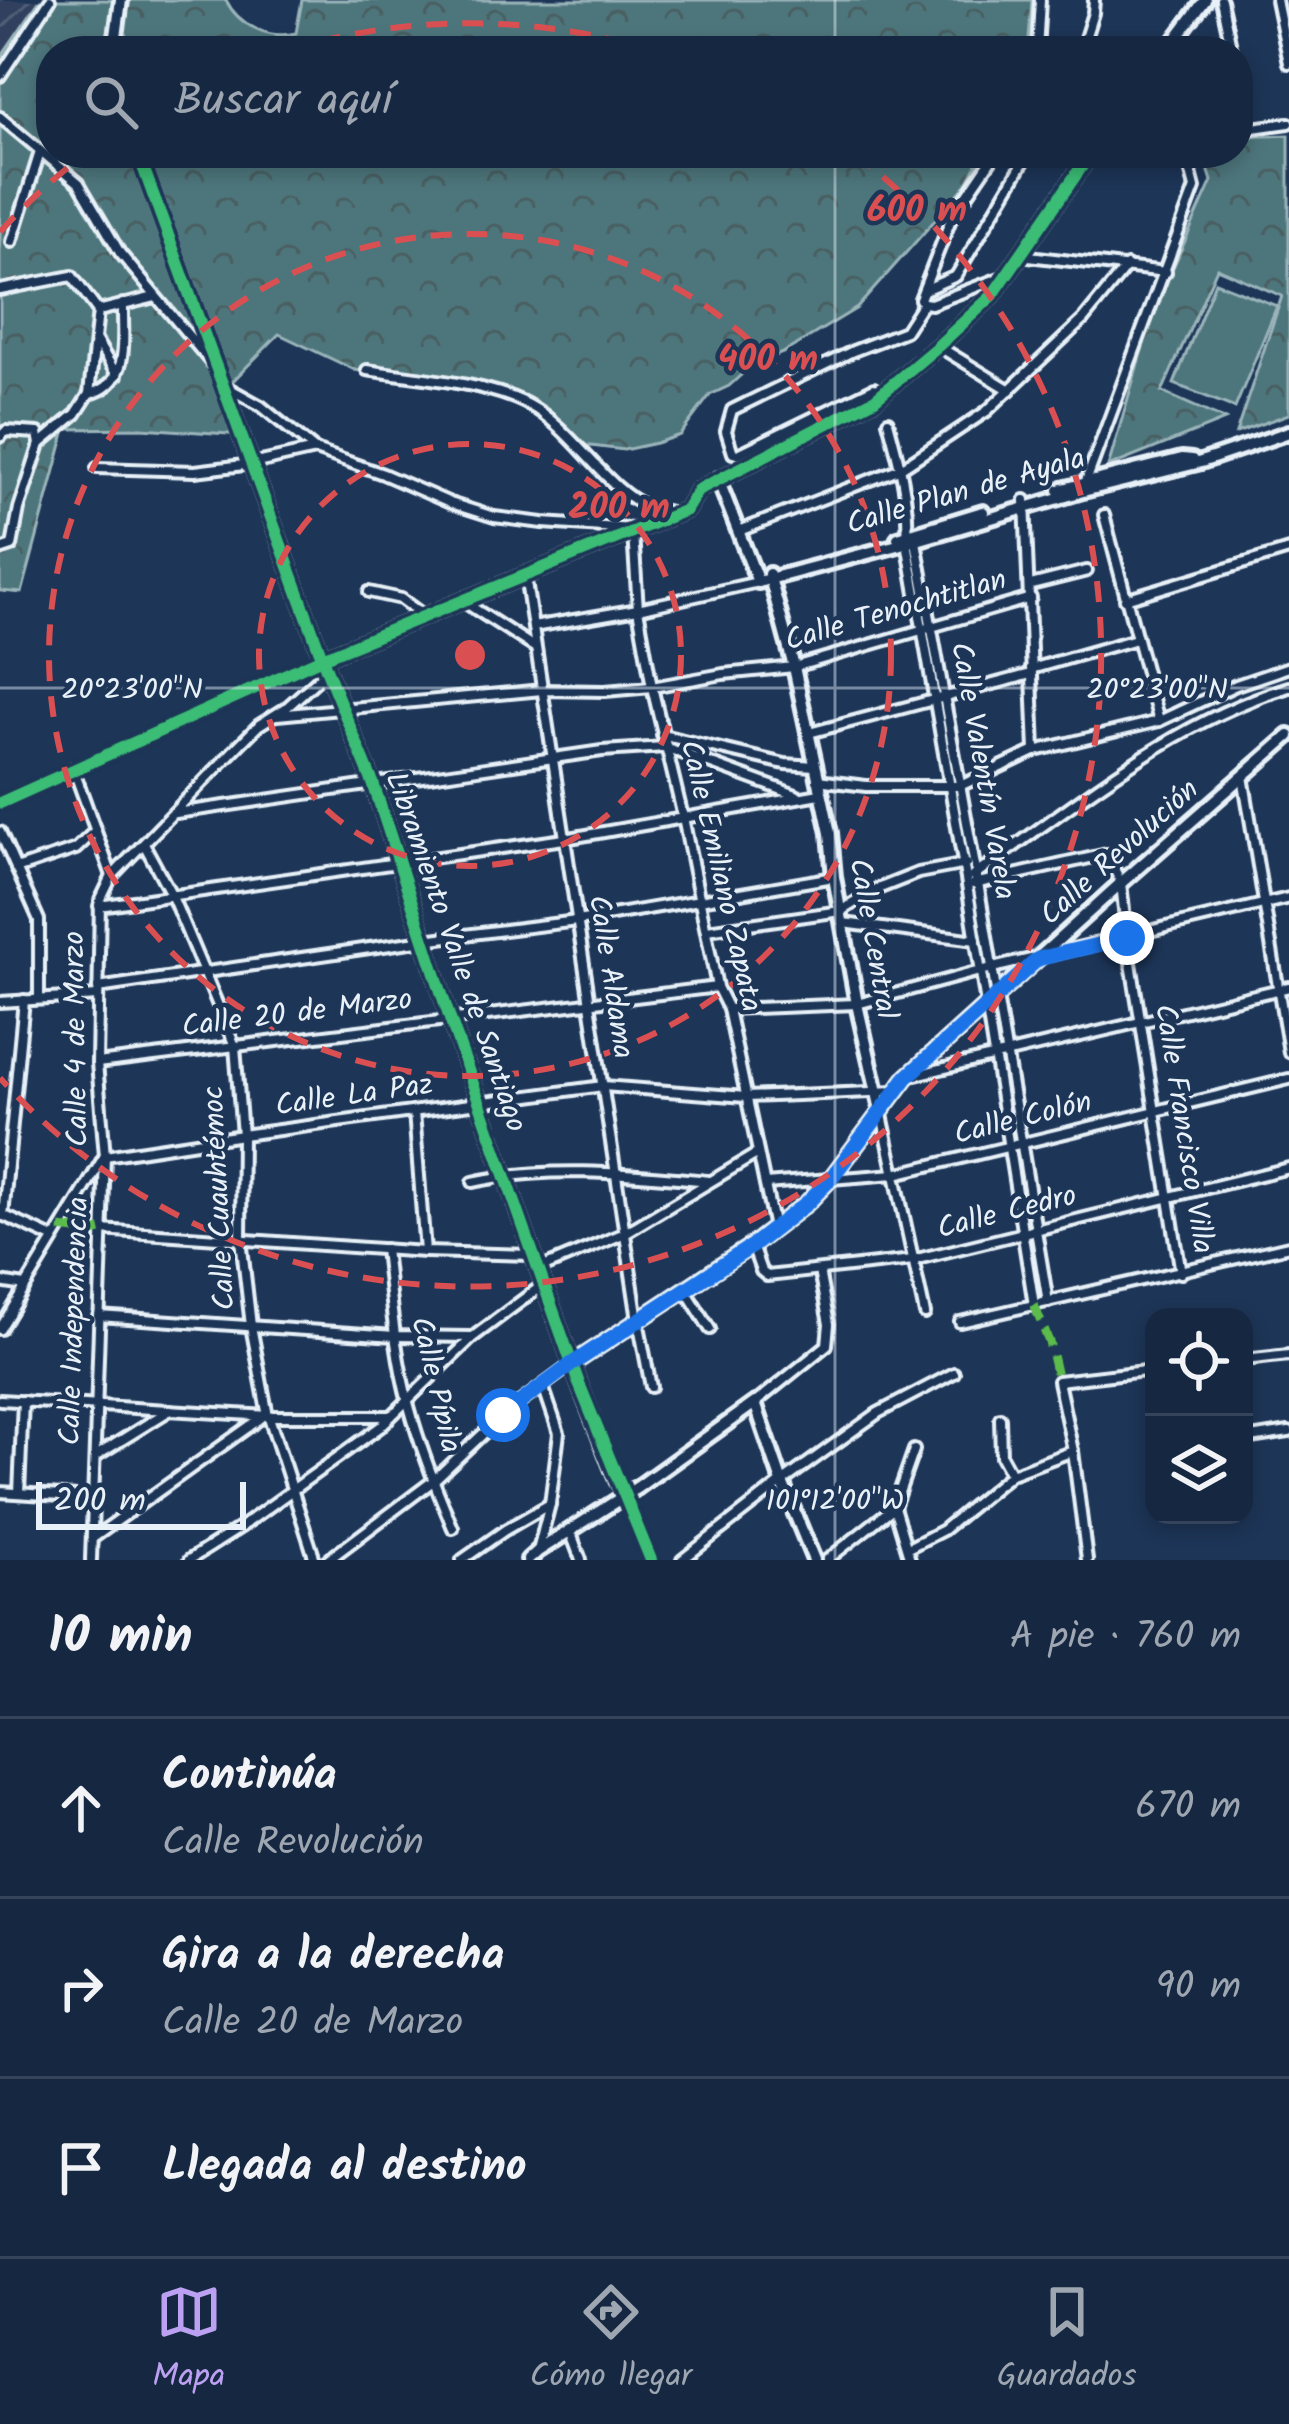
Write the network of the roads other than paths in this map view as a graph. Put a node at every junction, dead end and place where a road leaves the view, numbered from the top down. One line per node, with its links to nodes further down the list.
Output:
1 (50, 0): 15 (street)
2 (121, 0): 8 (street)
3 (1040, 0): 9 (street)
4 (1094, 0): 10 (street)
5 (1205, 0): 11 (street)
6 (1221, 0): 12 (street)
7 (1278, 0): 13 (street); 14 (street)
8 (116, 36)
9 (1038, 36)
10 (1086, 36)
11 (1178, 36)
12 (1229, 36)
13 (1289, 39)
14 (1289, 63)
15 (0, 76)
16 (0, 117): 19 (street)
17 (1289, 123): 18 (street)
18 (1253, 128)
19 (36, 148)
20 (36, 164): 27 (street)
21 (61, 168): 34 (street)
22 (144, 168): 41 (street, Libramiento Valle de Santiago)
23 (986, 168): 33 (street)
24 (1020, 168): 33 (street)
25 (1080, 168): 28 (street)
26 (1190, 168): 30 (street)
27 (12, 242)
28 (1020, 255): 29 (street); 31 (street)
29 (1127, 266): 30 (street); 44 (street)
30 (1166, 272): 56 (street)
31 (1005, 277): 35 (street); 39 (street)
32 (0, 290): 37 (street)
33 (923, 290): 35 (street)
34 (155, 297): 36 (street); 41 (street)
35 (922, 303): 46 (street)
36 (123, 304): 37 (street); 42 (street)
37 (98, 310): 38 (street)
38 (95, 338): 42 (street); 45 (street)
39 (938, 346): 44 (street); 46 (street)
40 (367, 370): 58 (street)
41 (218, 371): 43 (street, Libramiento Valle de Santiago)
42 (118, 375): 45 (street)
43 (224, 385): 51 (street); 52 (street, Libramiento Valle de Santiago)
44 (1010, 389): 54 (street)
45 (89, 394): 50 (street)
46 (881, 394): 55 (street)
47 (888, 421): 54 (street, Calle Valentín Varela)
48 (1289, 431): 56 (street, Calle Plan de Ayala)
49 (0, 437): 50 (street)
50 (40, 444): 63 (street)
51 (315, 450): 52 (street); 60 (street)
52 (252, 464): 53 (street); 79 (street, Libramiento Valle de Santiago)
53 (97, 468)
54 (901, 468): 61 (street); 62 (street, Calle Valentín Varela)
55 (718, 479): 58 (street); 61 (street, Calle Central)
56 (1084, 486): 57 (street, Calle Plan de Ayala)
57 (1026, 503): 62 (street, Calle Plan de Ayala); 68 (street)
58 (677, 514): 60 (street)
59 (1104, 515): 71 (street)
60 (637, 531): 66 (street); 73 (street, Calle Emiliano Zapata)
61 (739, 531): 67 (street, Calle Central)
62 (911, 535): 67 (street, Calle Plan de Ayala); 76 (street, Calle Valentín Varela)
63 (0, 550)
64 (1289, 550): 71 (street)
65 (1087, 571): 68 (street)
66 (525, 574): 72 (street); 75 (street, Calle Aldama)
67 (760, 579): 73 (street, Calle Plan de Ayala); 81 (street, Calle Central)
68 (1030, 585): 70 (street)
69 (369, 592): 74 (street)
70 (1030, 598): 76 (street, Calle Tenochtitlan); 82 (street)
71 (1125, 599): 77 (street)
72 (460, 600): 74 (street); 78 (street)
73 (638, 609): 75 (street, Calle Plan de Ayala); 83 (street, Calle Emiliano Zapata)
74 (425, 617): 79 (street)
75 (533, 627): 78 (street, Calle Aldama)
76 (927, 628): 81 (street, Calle Tenochtitlan); 86 (street, Calle Valentín Varela)
77 (1136, 639): 82 (street); 89 (street)
78 (536, 647): 85 (street, Calle Aldama)
79 (324, 664): 87 (street, Libramiento Valle de Santiago); 88 (street, Calle 4 de Marzo); 97 (street)
80 (1289, 667): 89 (street)
81 (794, 668): 83 (street, Calle Tenochtitlan); 90 (street, Calle Central)
82 (1031, 672): 86 (street); 94 (street)
83 (652, 687): 85 (street, Calle Tenochtitlan); 91 (street, Calle Emiliano Zapata)
84 (1289, 687): 116 (street)
85 (542, 690): 87 (street, Calle Tenochtitlan); 95 (street, Calle Aldama)
86 (938, 699): 90 (street); 100 (street, Calle Valentín Varela); 101 (street, Calle Valentín Varela)
87 (342, 708): 88 (street, Calle Tenochtitlan); 99 (street, Libramiento Valle de Santiago)
88 (273, 716): 105 (street, Calle 4 de Marzo)
89 (1159, 721): 94 (street)
90 (809, 734): 96 (street, Calle Central)
91 (662, 735): 93 (street, Calle Emiliano Zapata); 96 (street)
92 (1289, 736): 98 (street, Calle Revolución)
93 (664, 747): 95 (street); 103 (street); 106 (street, Calle Emiliano Zapata)
94 (1036, 751): 101 (street)
95 (554, 758): 99 (street); 109 (street, Calle Aldama)
96 (815, 766): 102 (street, Calle Central)
97 (73, 768): 104 (street); 107 (street)
98 (1243, 776): 117 (street, Calle Revolución); 121 (street)
99 (373, 783): 105 (street); 111 (street, Libramiento Valle de Santiago)
100 (949, 784): 101 (street); 102 (street); 112 (street, Calle Valentín Varela)
101 (960, 786): 112 (street, Calle Valentín Varela)
102 (818, 787): 103 (street); 115 (street, Calle Central)
103 (801, 796): 106 (street)
104 (0, 803)
105 (174, 813): 110 (street, Calle 4 de Marzo)
106 (683, 817): 109 (street); 120 (street, Calle Emiliano Zapata)
107 (96, 830): 113 (street); 114 (street)
108 (0, 832): 113 (street)
109 (564, 839): 111 (street); 124 (street, Calle Aldama)
110 (144, 844): 114 (street, Calle 4 de Marzo); 118 (street, Calle Cuauhtémoc)
111 (400, 861): 118 (street); 127 (street, Libramiento Valle de Santiago)
112 (968, 863): 116 (street, Calle Valentín Varela); 123 (street)
113 (16, 869): 135 (street)
114 (112, 876): 122 (street, Calle 4 de Marzo)
115 (834, 877): 120 (street); 123 (street, Calle Central)
116 (972, 881): 117 (street, Calle Francisco Villa); 128 (street, Calle Valentín Varela); 130 (street, Calle Valentín Varela)
117 (1121, 883): 126 (street, Calle Francisco Villa); 129 (street, Calle Revolución)
118 (172, 894): 122 (street); 131 (street, Calle Cuauhtémoc)
119 (1289, 898): 121 (street)
120 (699, 899): 124 (street); 125 (street, Calle Emiliano Zapata)
121 (1263, 904): 126 (street); 133 (street)
122 (99, 906): 134 (street, Calle 4 de Marzo)
123 (842, 917): 125 (street); 128 (street); 140 (street, Calle Central)
124 (578, 921): 127 (street); 139 (street, Calle Aldama)
125 (706, 930): 132 (street, Calle Emiliano Zapata)
126 (1127, 938): 129 (street); 143 (street, Calle Francisco Villa)
127 (424, 940): 131 (street); 142 (street, Libramiento Valle de Santiago)
128 (976, 940): 130 (street, Calle Valentín Varela)
129 (1038, 959): 130 (street); 138 (street, Calle Revolución)
130 (986, 970): 138 (street, Calle Valentín Varela); 140 (street)
131 (204, 971): 134 (street); 144 (street, Calle Cuauhtémoc)
132 (717, 987): 139 (street, Calle 20 de Marzo); 141 (street, Calle Emiliano Zapata)
133 (1284, 989): 143 (street); 145 (street)
134 (98, 992): 135 (street); 147 (street, Calle 4 de Marzo)
135 (39, 999): 136 (street)
136 (24, 1000): 137 (street); 172 (street)
137 (0, 1002)
138 (991, 1002): 146 (street, Calle Valentín Varela); 148 (street, Calle Revolución)
139 (590, 1004): 142 (street, Calle 20 de Marzo); 150 (street, Calle Aldama)
140 (857, 1004): 141 (street); 152 (street, Calle Central)
141 (728, 1010): 153 (street, Calle Emiliano Zapata)
142 (450, 1019): 144 (street, Calle 20 de Marzo); 154 (street, Libramiento Valle de Santiago)
143 (1142, 1022): 146 (street); 156 (street, Calle Francisco Villa)
144 (235, 1046): 147 (street, Calle 20 de Marzo); 158 (street, Calle Cuauhtémoc)
145 (1289, 1052)
146 (1001, 1055): 148 (street); 159 (street, Calle Valentín Varela); 160 (street, Calle Valentín Varela)
147 (97, 1063): 162 (street, Calle 4 de Marzo)
148 (907, 1077): 151 (street, Calle Revolución)
149 (1289, 1079): 156 (street, Calle Colón)
150 (602, 1086): 153 (street, Calle La Paz); 154 (street, Calle La Paz); 164 (street, Calle Aldama)
151 (896, 1091): 152 (street, Calle La Paz); 155 (street, Calle Revolución)
152 (878, 1094): 153 (street, Calle La Paz); 155 (street, Calle Central)
153 (746, 1097): 161 (street, Calle Emiliano Zapata)
154 (480, 1103): 157 (street, Calle La Paz); 166 (street, Libramiento Valle de Santiago)
155 (881, 1110): 165 (street, Calle Central); 167 (street, Calle Revolución)
156 (1156, 1111): 159 (street, Calle Colón); 171 (street, Calle Francisco Villa)
157 (414, 1112): 158 (street, Calle La Paz); 183 (street)
158 (242, 1135): 162 (street, Calle La Paz); 179 (street, Calle Cuauhtémoc)
159 (1022, 1145): 160 (street, Calle Colón); 175 (street, Calle Valentín Varela)
160 (1010, 1148): 165 (street, Calle Colón); 177 (street, Calle Valentín Varela)
161 (758, 1153): 168 (street); 170 (street, Calle Emiliano Zapata)
162 (105, 1156): 174 (street, Calle Independencia); 178 (street, Calle 4 de Marzo)
163 (1289, 1168): 171 (street, Calle Cedro)
164 (616, 1173): 166 (street); 168 (street); 176 (street, Calle Aldama)
165 (895, 1174): 167 (street, Calle Colón); 185 (street, Calle Central)
166 (506, 1175): 169 (street); 184 (street, Libramiento Valle de Santiago)
167 (832, 1177): 170 (street, Calle Colón); 173 (street, Calle Revolución)
168 (711, 1181): 176 (street)
169 (473, 1182)
170 (765, 1184): 173 (street, Calle Emiliano Zapata)
171 (1169, 1198): 175 (street, Calle Cedro); 188 (street, Calle Francisco Villa)
172 (2, 1215): 178 (street)
173 (773, 1228): 180 (street, Calle Revolución)
174 (101, 1229): 179 (street); 196 (street, Calle Independencia)
175 (1038, 1231): 177 (street, Calle Cedro); 193 (street, Calle Valentín Varela)
176 (625, 1233): 186 (street); 197 (street, Calle Aldama)
177 (1024, 1234): 185 (street, Calle Cedro); 194 (street, Calle Valentín Varela)
178 (53, 1238): 191 (street, Calle 4 de Marzo)
179 (241, 1239): 182 (street); 199 (street, Calle Cuauhtémoc)
180 (752, 1246): 187 (street, Calle Cedro); 192 (street, Calle Revolución)
181 (1289, 1246): 188 (street)
182 (385, 1250): 183 (street); 202 (street, Calle Pípila)
183 (425, 1252): 184 (street)
184 (534, 1255): 186 (street, Libramiento Valle de Santiago)
185 (914, 1260): 187 (street, Calle Cedro); 195 (street, Calle Central)
186 (539, 1269): 190 (street, Libramiento Valle de Santiago)
187 (819, 1271): 213 (street)
188 (1181, 1273): 193 (street)
189 (0, 1282): 191 (street)
190 (544, 1284): 203 (street); 206 (street, Libramiento Valle de Santiago)
191 (25, 1286): 200 (street, Calle 4 de Marzo)
192 (685, 1289): 197 (street, Calle Revolución); 201 (street)
193 (1048, 1302): 194 (street)
194 (1034, 1305): 198 (street)
195 (925, 1314)
196 (98, 1316): 199 (street); 215 (street, Calle Independencia)
197 (638, 1320): 206 (street, Calle Revolución); 210 (street, Calle Aldama)
198 (960, 1322)
199 (251, 1326): 202 (street); 217 (street, Calle Cuauhtémoc)
200 (0, 1329)
201 (710, 1329)
202 (395, 1336): 203 (street); 214 (street, Calle Pípila)
203 (472, 1337): 214 (street)
204 (1289, 1355): 205 (street)
205 (1253, 1359)
206 (572, 1364): 209 (street, Calle Revolución); 231 (street, Libramiento Valle de Santiago)
207 (1145, 1371): 223 (street)
208 (954, 1373): 227 (street)
209 (543, 1386): 226 (street, Calle Revolución); 233 (street)
210 (652, 1387)
211 (0, 1400): 212 (street)
212 (23, 1401): 215 (street); 230 (street)
213 (755, 1402): 227 (street); 231 (street)
214 (408, 1403): 218 (street); 226 (street, Calle Pípila)
215 (96, 1405): 216 (street); 224 (street, Calle Independencia)
216 (171, 1410): 217 (street); 224 (street)
217 (266, 1416): 218 (street); 228 (street, Calle Cuauhtémoc); 237 (street)
218 (392, 1417): 228 (street)
219 (1000, 1418): 225 (street)
220 (1289, 1432): 221 (street)
221 (1253, 1438)
222 (914, 1450): 234 (street)
223 (1073, 1450): 225 (street); 251 (street)
224 (94, 1456): 232 (street, Calle Independencia)
225 (1011, 1474): 238 (street)
226 (433, 1481): 235 (street, Calle Pípila); 243 (street, Calle Revolución)
227 (782, 1482): 247 (street); 248 (street)
228 (294, 1489): 241 (street); 242 (street, Calle Cuauhtémoc)
229 (0, 1492): 230 (street)
230 (19, 1493): 232 (street)
231 (626, 1495): 236 (street); 246 (street)
232 (93, 1498): 237 (street, Calle Independencia)
233 (550, 1504): 239 (street); 244 (street)
234 (894, 1507): 238 (street); 249 (street)
235 (452, 1528)
236 (570, 1531): 239 (street); 245 (street)
237 (92, 1539): 240 (street, Calle Independencia)
238 (908, 1548): 250 (street)
239 (532, 1555)
240 (91, 1560)
241 (189, 1560)
242 (315, 1560)
243 (328, 1560)
244 (462, 1560)
245 (581, 1560)
246 (651, 1560)
247 (682, 1560)
248 (814, 1560)
249 (826, 1560)
250 (910, 1560)
251 (1088, 1560)

